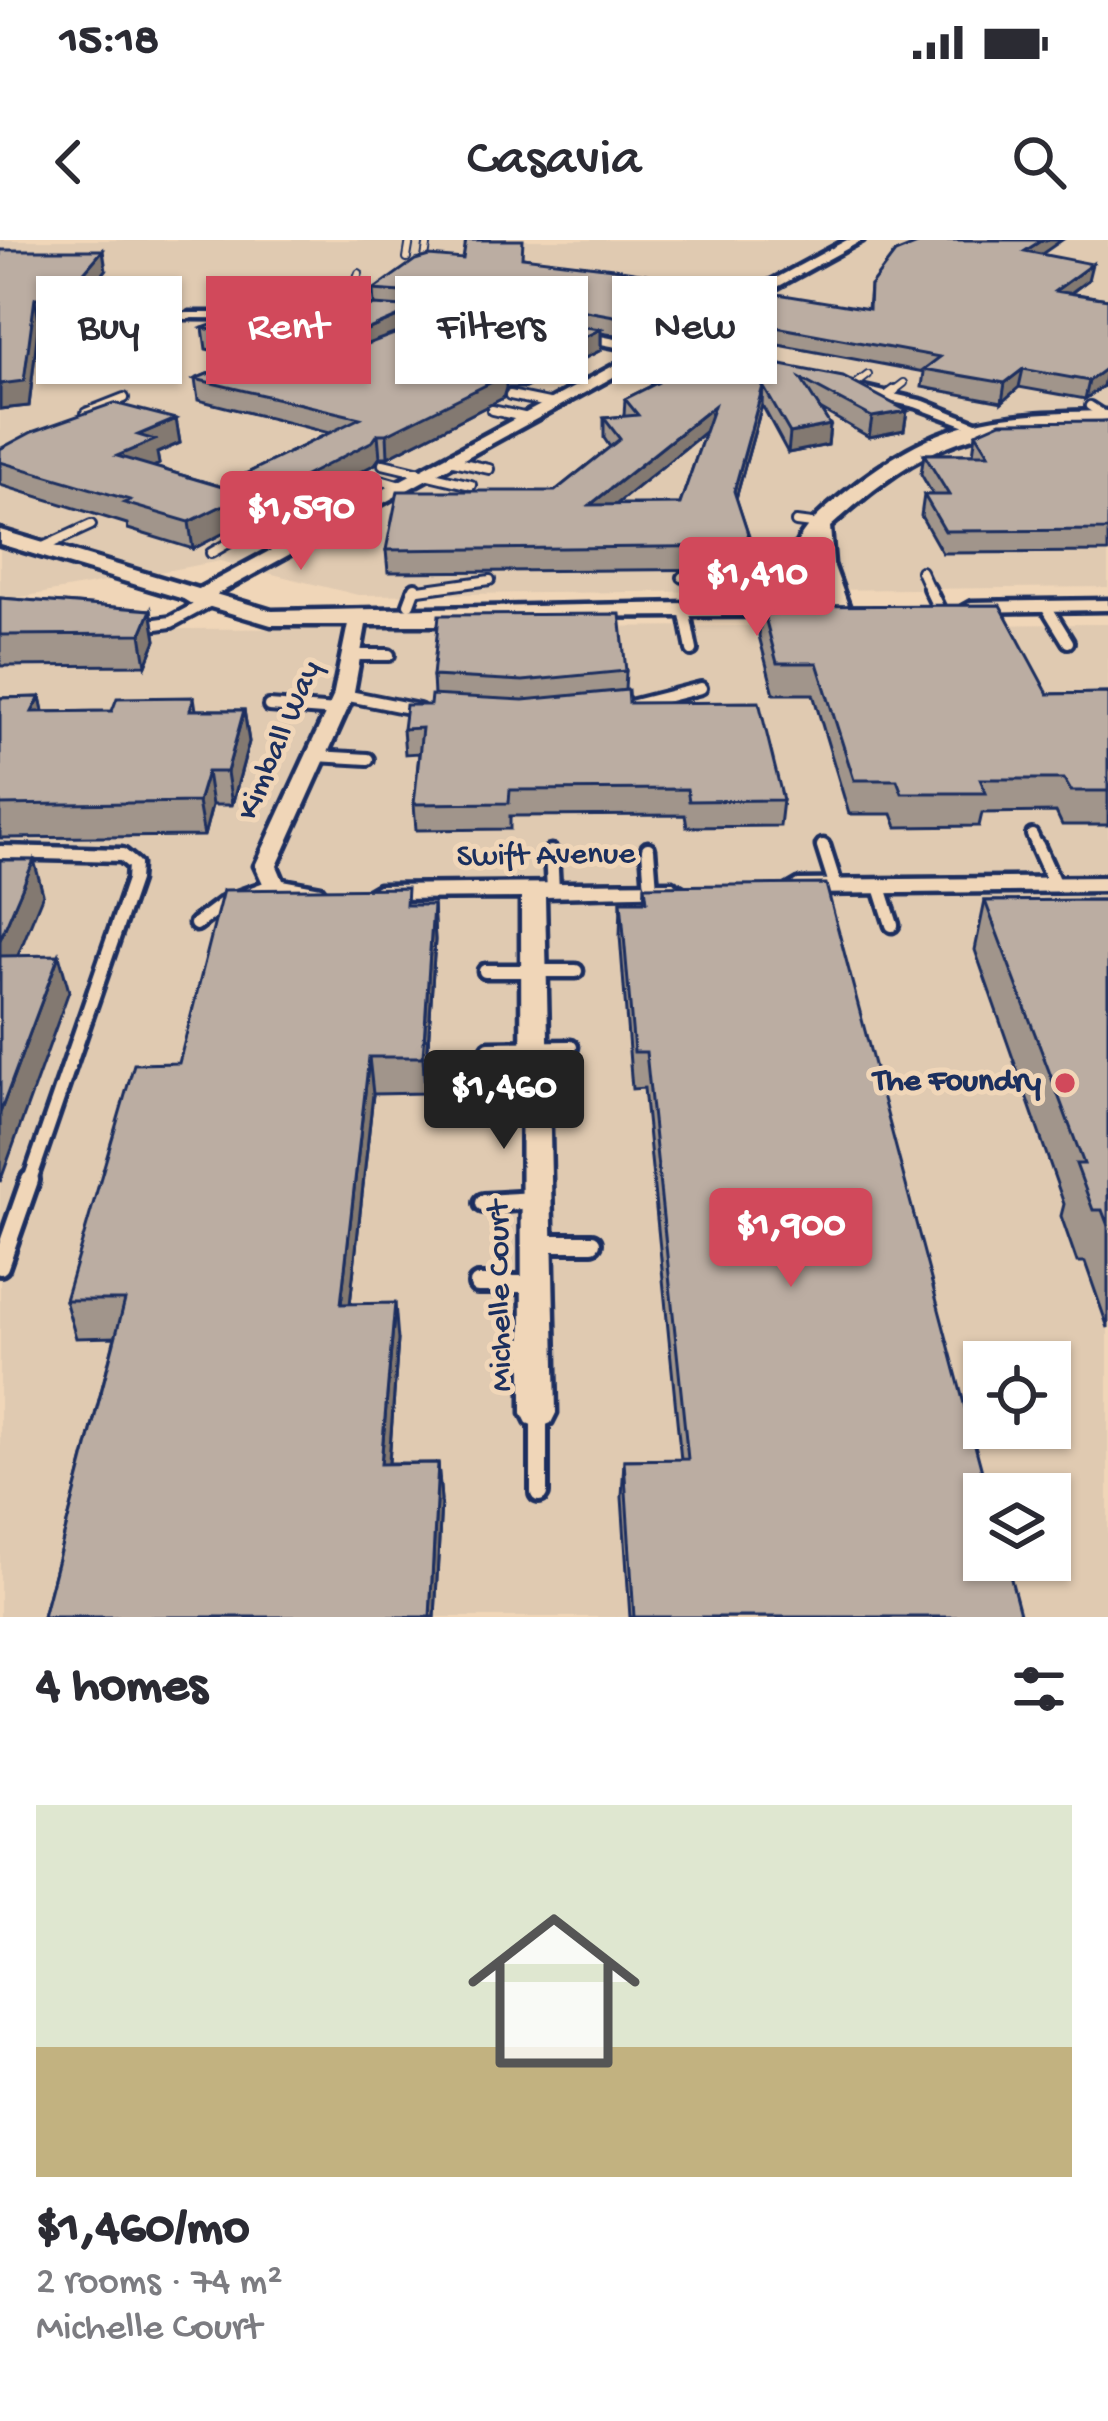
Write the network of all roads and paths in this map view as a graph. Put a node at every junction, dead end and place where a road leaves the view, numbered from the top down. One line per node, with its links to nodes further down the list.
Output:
1 (410, 240): 4 (lane)
2 (428, 240): 5 (lane)
3 (857, 240): 10 (street)
4 (407, 258)
5 (425, 258)
6 (596, 271): 9 (lane)
7 (359, 273): 8 (lane)
8 (358, 276)
9 (631, 276)
10 (777, 285)
11 (182, 309): 13 (lane)
12 (182, 310): 13 (lane)
13 (190, 310): 14 (street)
14 (206, 314)
15 (612, 373): 23 (street)
16 (777, 374): 19 (street)
17 (868, 375): 19 (lane)
18 (904, 382): 21 (lane)
19 (850, 388): 21 (street)
20 (510, 395): 23 (lane)
21 (887, 396): 28 (street)
22 (124, 398): 25 (lane)
23 (553, 404): 27 (street)
24 (492, 410): 27 (lane)
25 (86, 413)
26 (1101, 413): 28 (main road)
27 (528, 418): 29 (street)
28 (983, 428): 37 (main road)
29 (449, 460): 31 (lane); 32 (street)
30 (383, 464): 32 (lane)
31 (489, 469)
32 (423, 475): 34 (lane); 35 (street)
33 (377, 479): 35 (lane)
34 (471, 485)
35 (401, 486): 39 (street)
36 (0, 516): 40 (main road)
37 (808, 523): 53 (main road); 53 (main road)
38 (91, 525): 40 (lane)
39 (305, 532): 43 (lane); 47 (street)
40 (66, 536): 42 (lane); 47 (main road)
41 (0, 537): 42 (main road)
42 (39, 549): 47 (main road)
43 (211, 553)
44 (921, 571): 51 (lane)
45 (682, 577): 52 (lane)
46 (490, 580): 48 (lane)
47 (207, 595): 48 (main road); 55 (main road); 56 (lane)
48 (409, 604): 54 (main road)
49 (1108, 605): 50 (street)
50 (1046, 606): 51 (street); 57 (lane)
51 (928, 607)
52 (697, 609): 53 (main road); 54 (main road); 58 (lane)
53 (804, 609)
54 (520, 610): 55 (main road)
55 (358, 619): 59 (street, Kimball Way)
56 (141, 626)
57 (1068, 642)
58 (692, 650)
59 (352, 655): 60 (lane); 62 (street, Kimball Way)
60 (388, 655)
61 (700, 688): 65 (lane)
62 (340, 703): 63 (lane); 64 (lane); 66 (street, Kimball Way)
63 (269, 706)
64 (424, 711)
65 (612, 711)
66 (316, 755): 67 (lane); 73 (street, Kimball Way)
67 (368, 759)
68 (1032, 836): 74 (lane)
69 (823, 846): 77 (lane)
70 (649, 849): 80 (lane)
71 (0, 852): 94 (lane)
72 (551, 852): 81 (lane)
73 (274, 885): 81 (street, Swift Avenue); 82 (lane)
74 (1055, 885): 75 (street); 76 (street)
75 (880, 886): 77 (street); 83 (lane)
76 (1106, 886)
77 (836, 887): 79 (street)
78 (698, 888): 80 (street, Swift Avenue)
79 (767, 888)
80 (651, 889): 81 (street, Swift Avenue)
81 (543, 890): 85 (street, Michelle Court)
82 (196, 924)
83 (892, 925)
84 (485, 971): 85 (lane)
85 (534, 971): 86 (lane); 87 (street, Michelle Court)
86 (576, 971)
87 (535, 1047): 88 (lane); 89 (lane); 90 (street, Michelle Court)
88 (572, 1047)
89 (489, 1048)
90 (537, 1200): 91 (lane); 92 (street, Michelle Court)
91 (484, 1203)
92 (538, 1243): 93 (lane); 96 (street, Michelle Court)
93 (592, 1243)
94 (0, 1266)
95 (478, 1284): 96 (lane)
96 (538, 1284): 97 (street, Michelle Court)
97 (539, 1413): 98 (lane)
98 (539, 1493)

